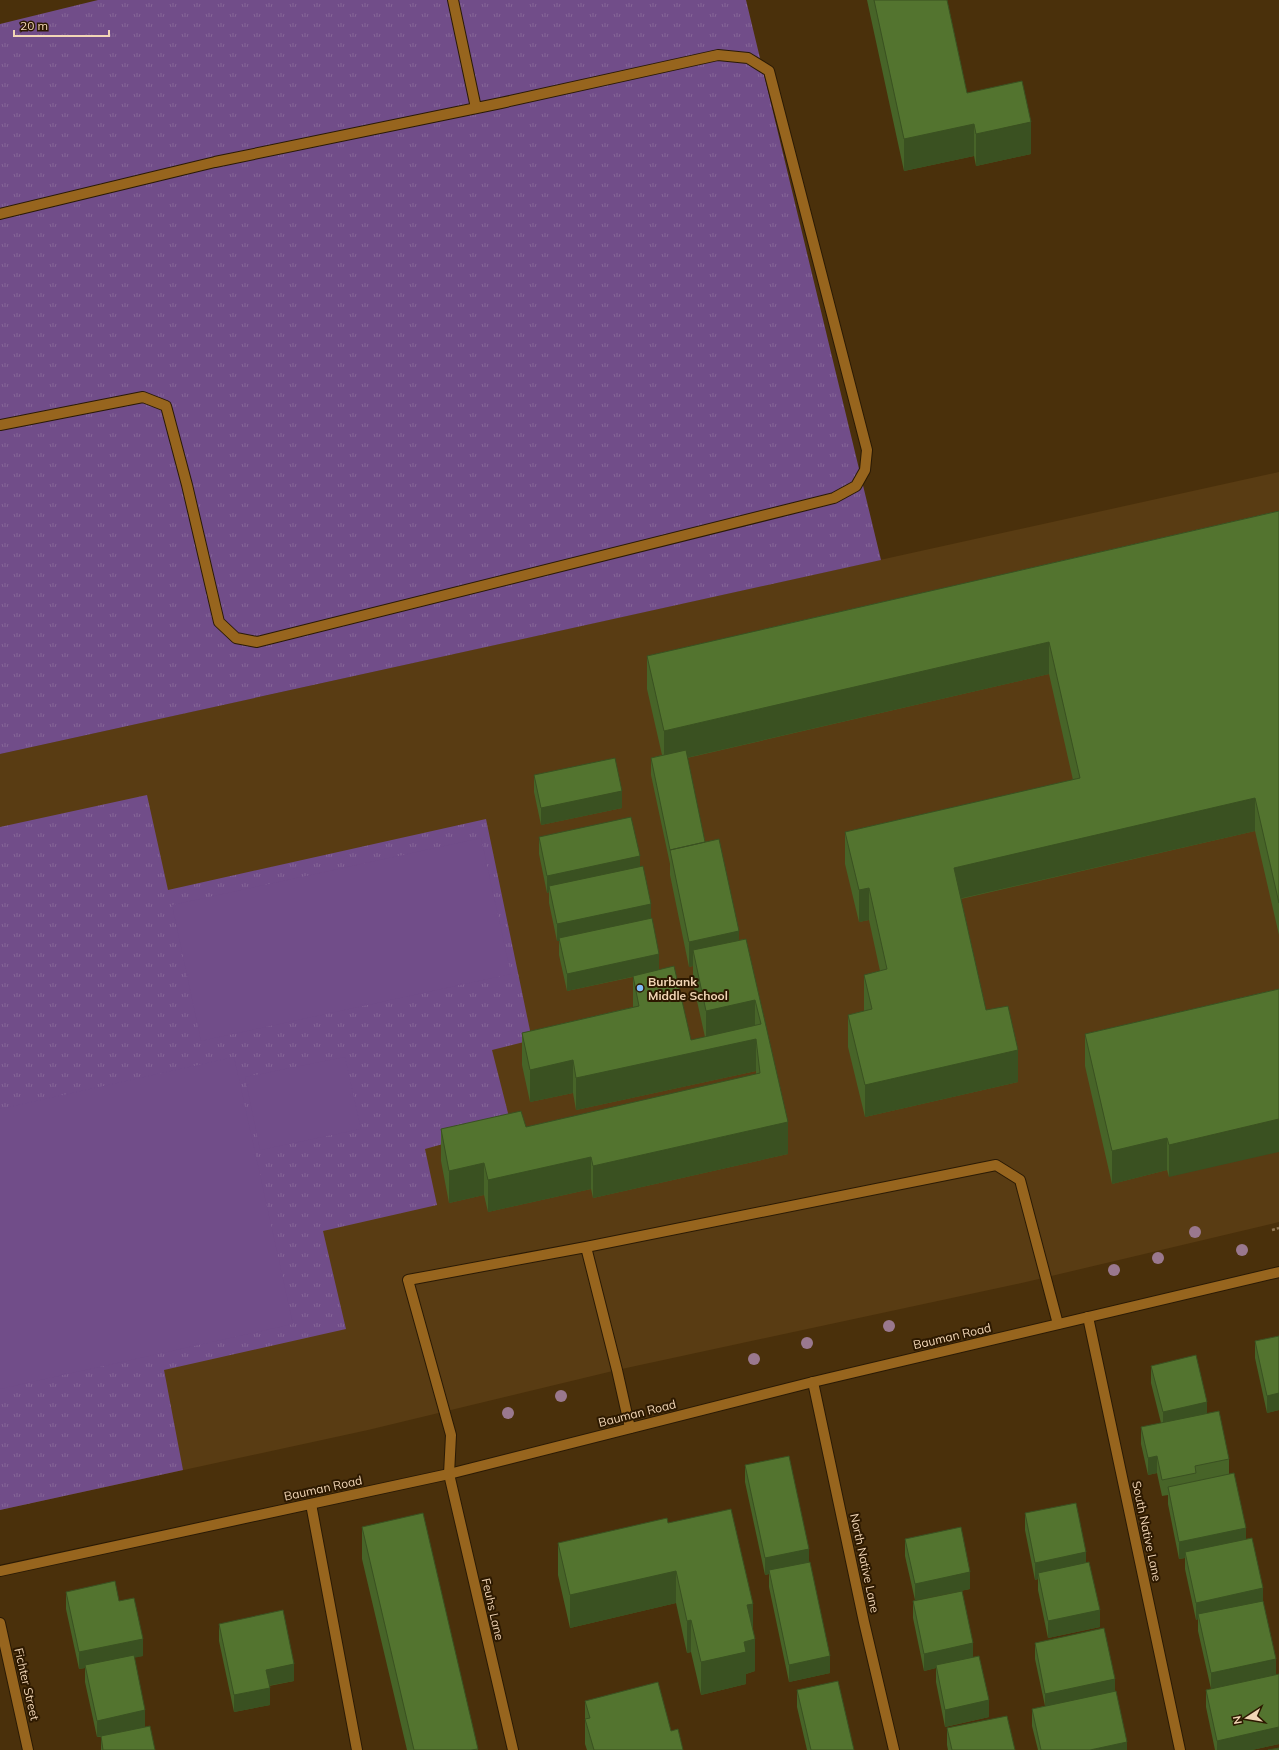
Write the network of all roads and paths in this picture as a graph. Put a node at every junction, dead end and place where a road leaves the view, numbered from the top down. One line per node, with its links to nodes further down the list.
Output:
1 (453, 0): 2 (street)
2 (476, 108): 3 (street); 4 (street)
3 (0, 214)
4 (0, 424)
5 (1279, 1228): 6 (path)
6 (1272, 1230)
7 (586, 1247): 10 (street); 12 (street); 13 (street, Feuhs Lane)
8 (1279, 1272): 9 (street, Bauman Road)
9 (1088, 1317): 10 (street, Bauman Road); 21 (street, South Native Lane)
10 (1058, 1324): 11 (street, Bauman Road)
11 (813, 1382): 12 (street, Bauman Road); 20 (street, North Native Lane)
12 (630, 1428): 13 (street, Bauman Road)
13 (449, 1474): 14 (street, Bauman Road); 19 (street, Feuhs Lane)
14 (311, 1504): 15 (street, Bauman Road); 18 (street)
15 (0, 1571)
16 (0, 1623): 17 (street, Fichter Street)
17 (28, 1750)
18 (357, 1750)
19 (513, 1750)
20 (894, 1750)
21 (1180, 1750)

